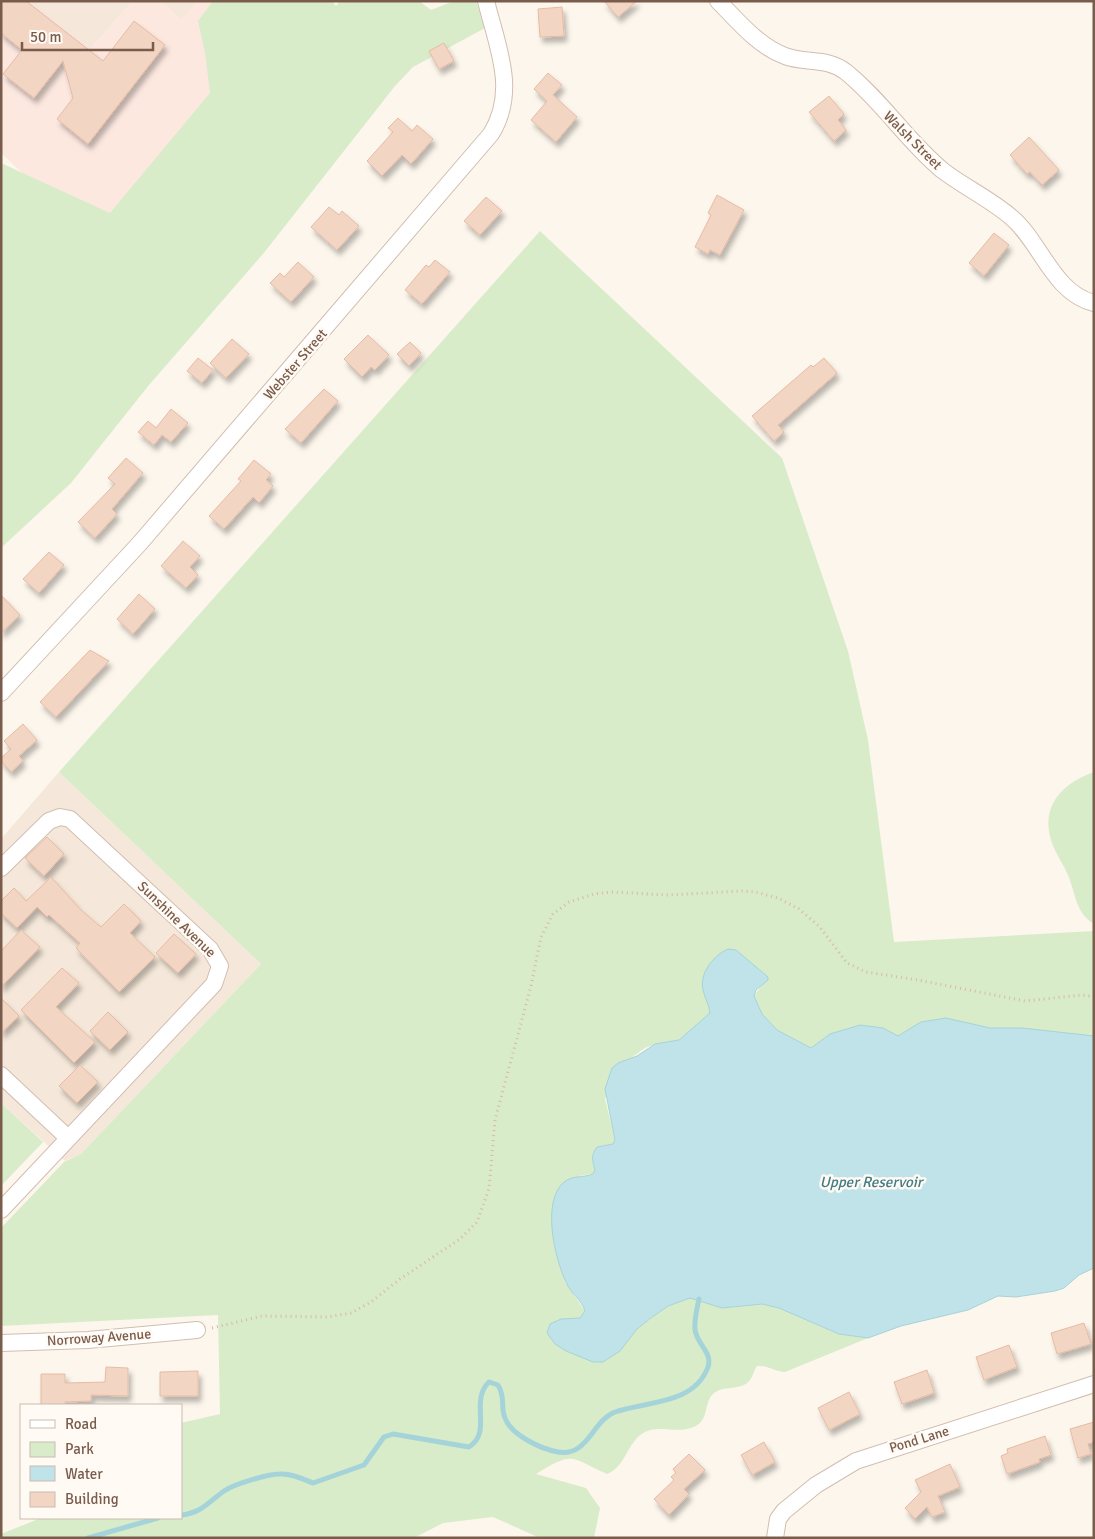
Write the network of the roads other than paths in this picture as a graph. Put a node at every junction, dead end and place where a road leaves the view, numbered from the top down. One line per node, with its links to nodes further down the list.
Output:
1 (486, 1): 4 (street, Webster Street)
2 (718, 1): 3 (street, Walsh Street)
3 (1094, 303)
4 (1, 693)
5 (1, 868): 7 (street, Sunshine Avenue)
6 (1, 1075): 7 (street)
7 (68, 1138): 8 (street, Sunshine Avenue)
8 (1, 1210)
9 (197, 1330): 10 (street, Norroway Avenue)
10 (1, 1343)
11 (1094, 1384): 12 (street, Pond Lane)
12 (771, 1537)

